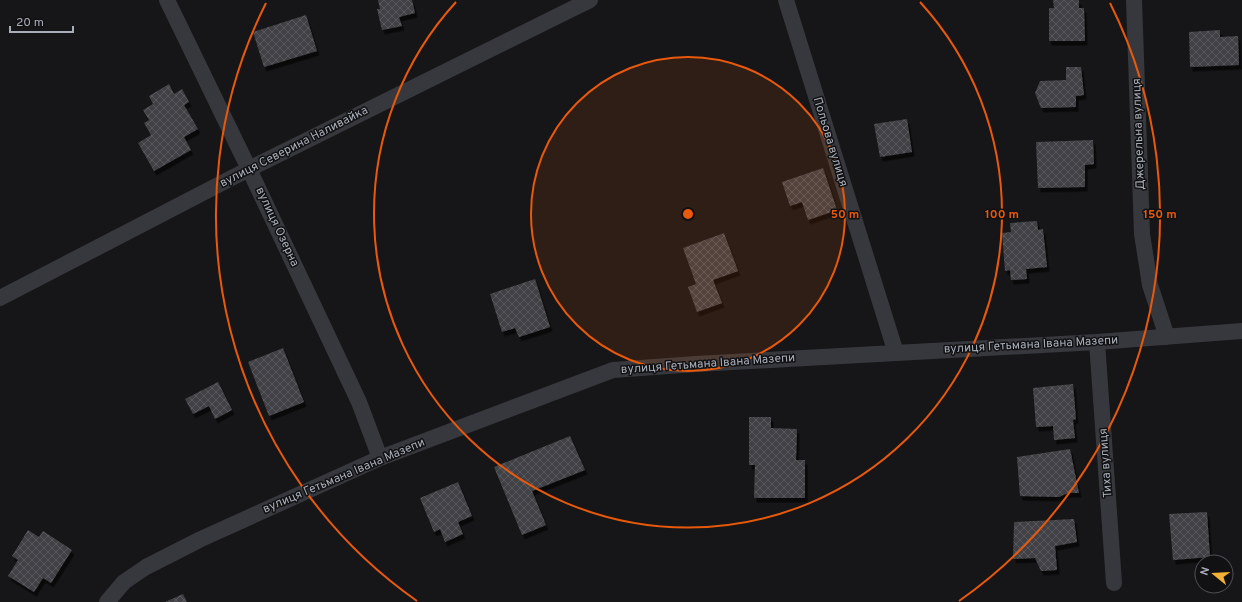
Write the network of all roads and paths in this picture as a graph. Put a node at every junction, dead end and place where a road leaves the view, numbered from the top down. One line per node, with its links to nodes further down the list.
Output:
1 (166, 0): 5 (street, вулиця Озерна)
2 (590, 0): 5 (street, вулиця Северина Наливайка)
3 (786, 0): 10 (street, Польова вулиця)
4 (1134, 0): 8 (street, Джерельна вулиця)
5 (249, 169): 6 (street, вулиця Северина Наливайка); 11 (street, вулиця Озерна)
6 (0, 298)
7 (1242, 331): 8 (street, вулиця Гетьмана Івана Мазепи)
8 (1167, 337): 9 (street, вулиця Гетьмана Івана Мазепи)
9 (1097, 342): 10 (street, вулиця Гетьмана Івана Мазепи); 12 (street, Тиха вулиця)
10 (896, 353): 11 (street, вулиця Гетьмана Івана Мазепи)
11 (380, 458): 13 (street, вулиця Гетьмана Івана Мазепи)
12 (1114, 583)
13 (107, 602)

